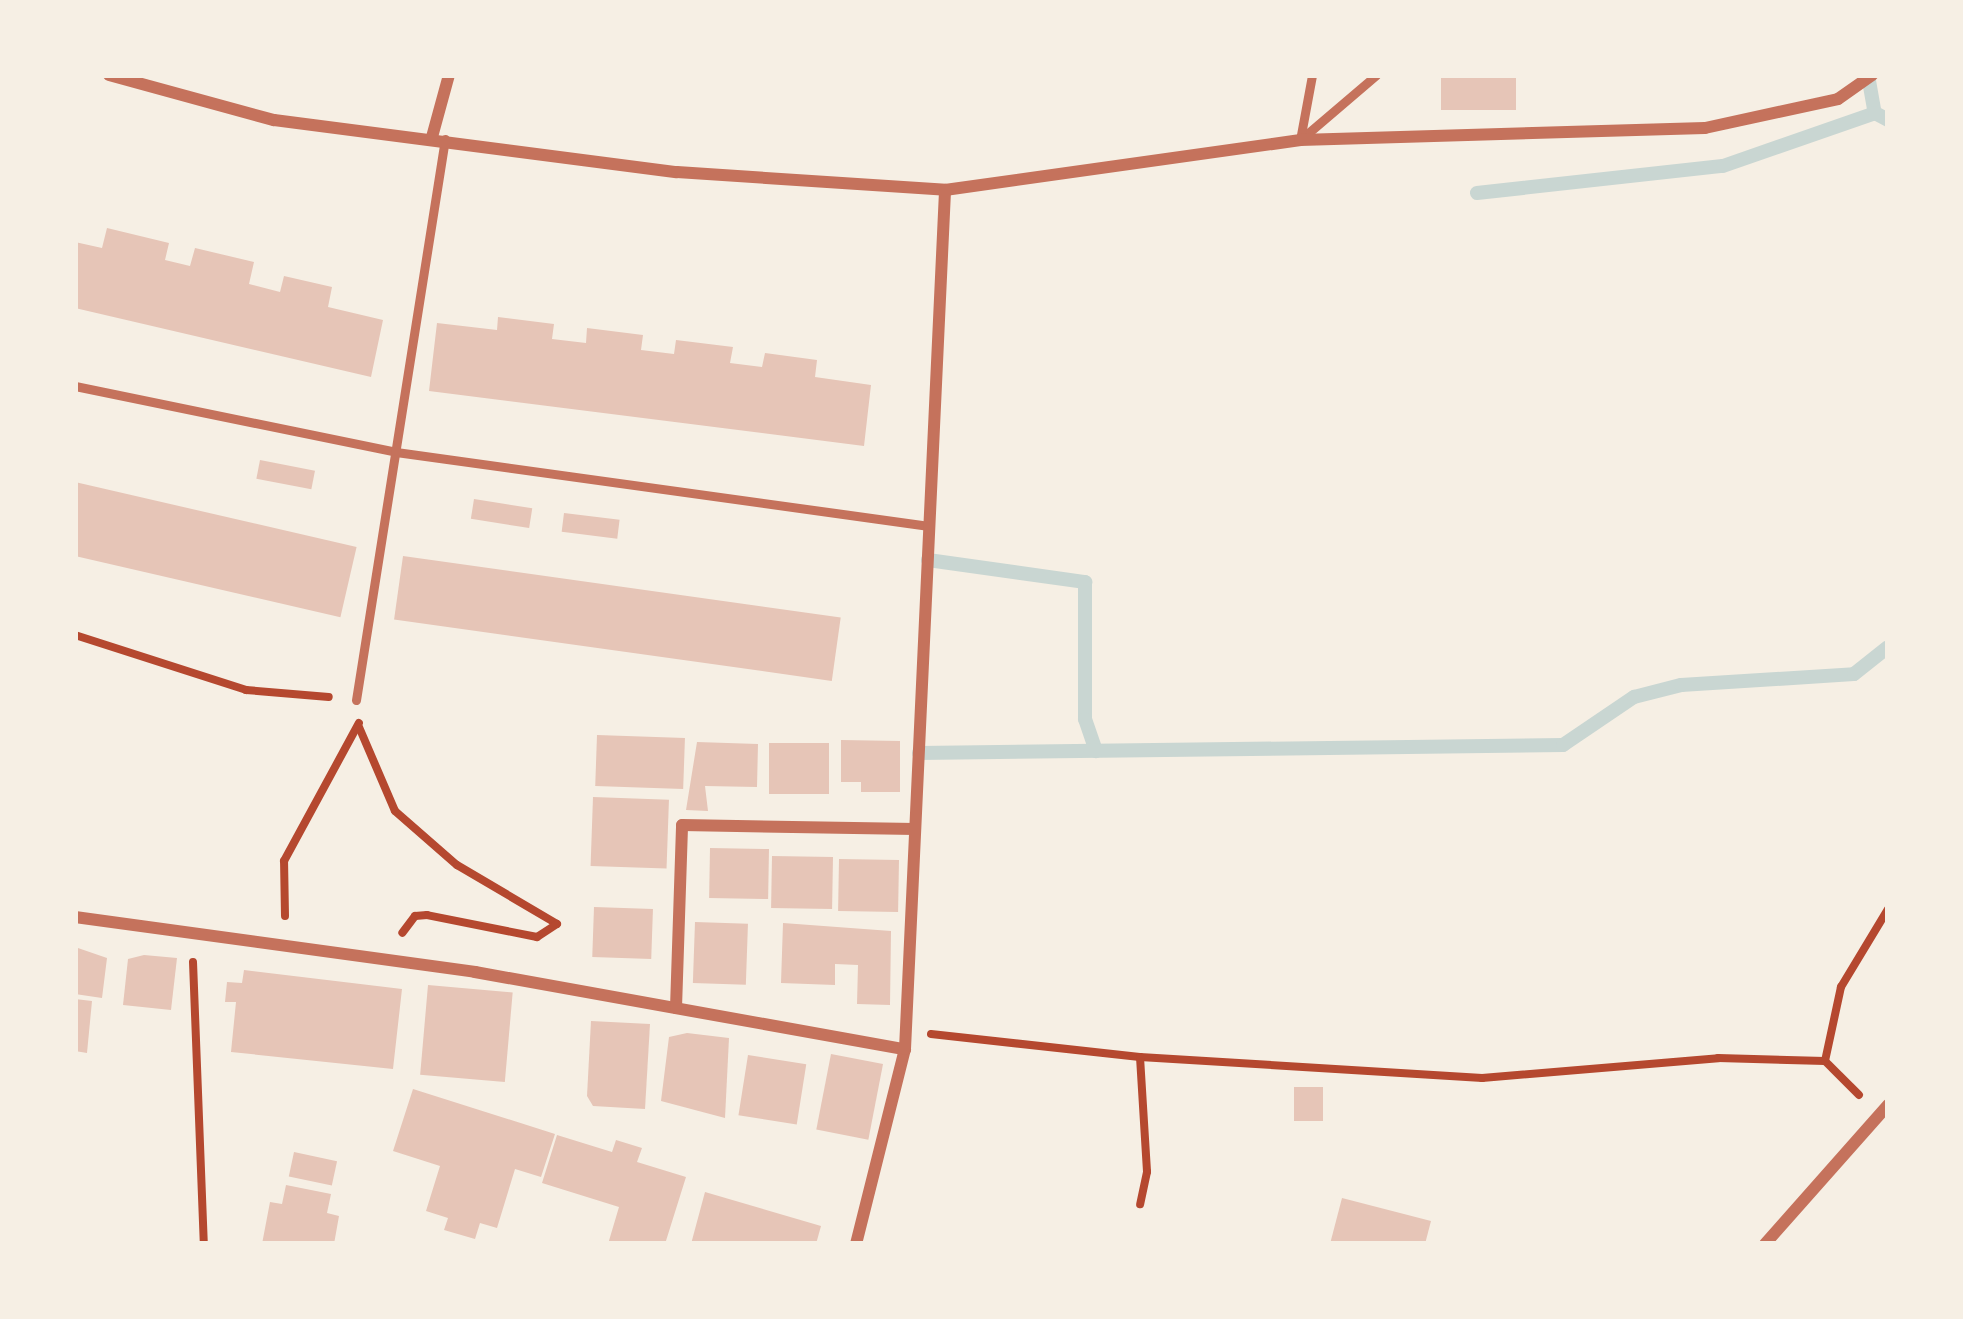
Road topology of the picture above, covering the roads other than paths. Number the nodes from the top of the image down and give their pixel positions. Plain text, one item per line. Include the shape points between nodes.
1 (109, 75) edge
2 (449, 75) edge
3 (1312, 75) edge
4 (1376, 75) edge
5 (1871, 75) edge
6 (439, 138) junction
7 (1300, 140) junction
8 (946, 190) junction
9 (75, 386) edge
10 (396, 452) junction
11 (929, 526) junction
12 (356, 700) road end
13 (915, 830) junction
14 (75, 917) edge
15 (676, 1008) junction
16 (905, 1048) junction
17 (1884, 1110) edge
18 (856, 1244) edge
19 (1765, 1244) edge

1 - 6 street via 274,121
2 - 6 street
3 - 7 lane
4 - 7 lane
5 - 7 street via 1838,99 1705,128
6 - 8 street via 677,172
6 - 10 lane
7 - 8 street
8 - 11 street
9 - 10 lane
10 - 11 lane
10 - 12 lane
11 - 13 street
13 - 15 street via 682,825
13 - 16 street
14 - 15 street
15 - 16 street
16 - 18 street
17 - 19 street

